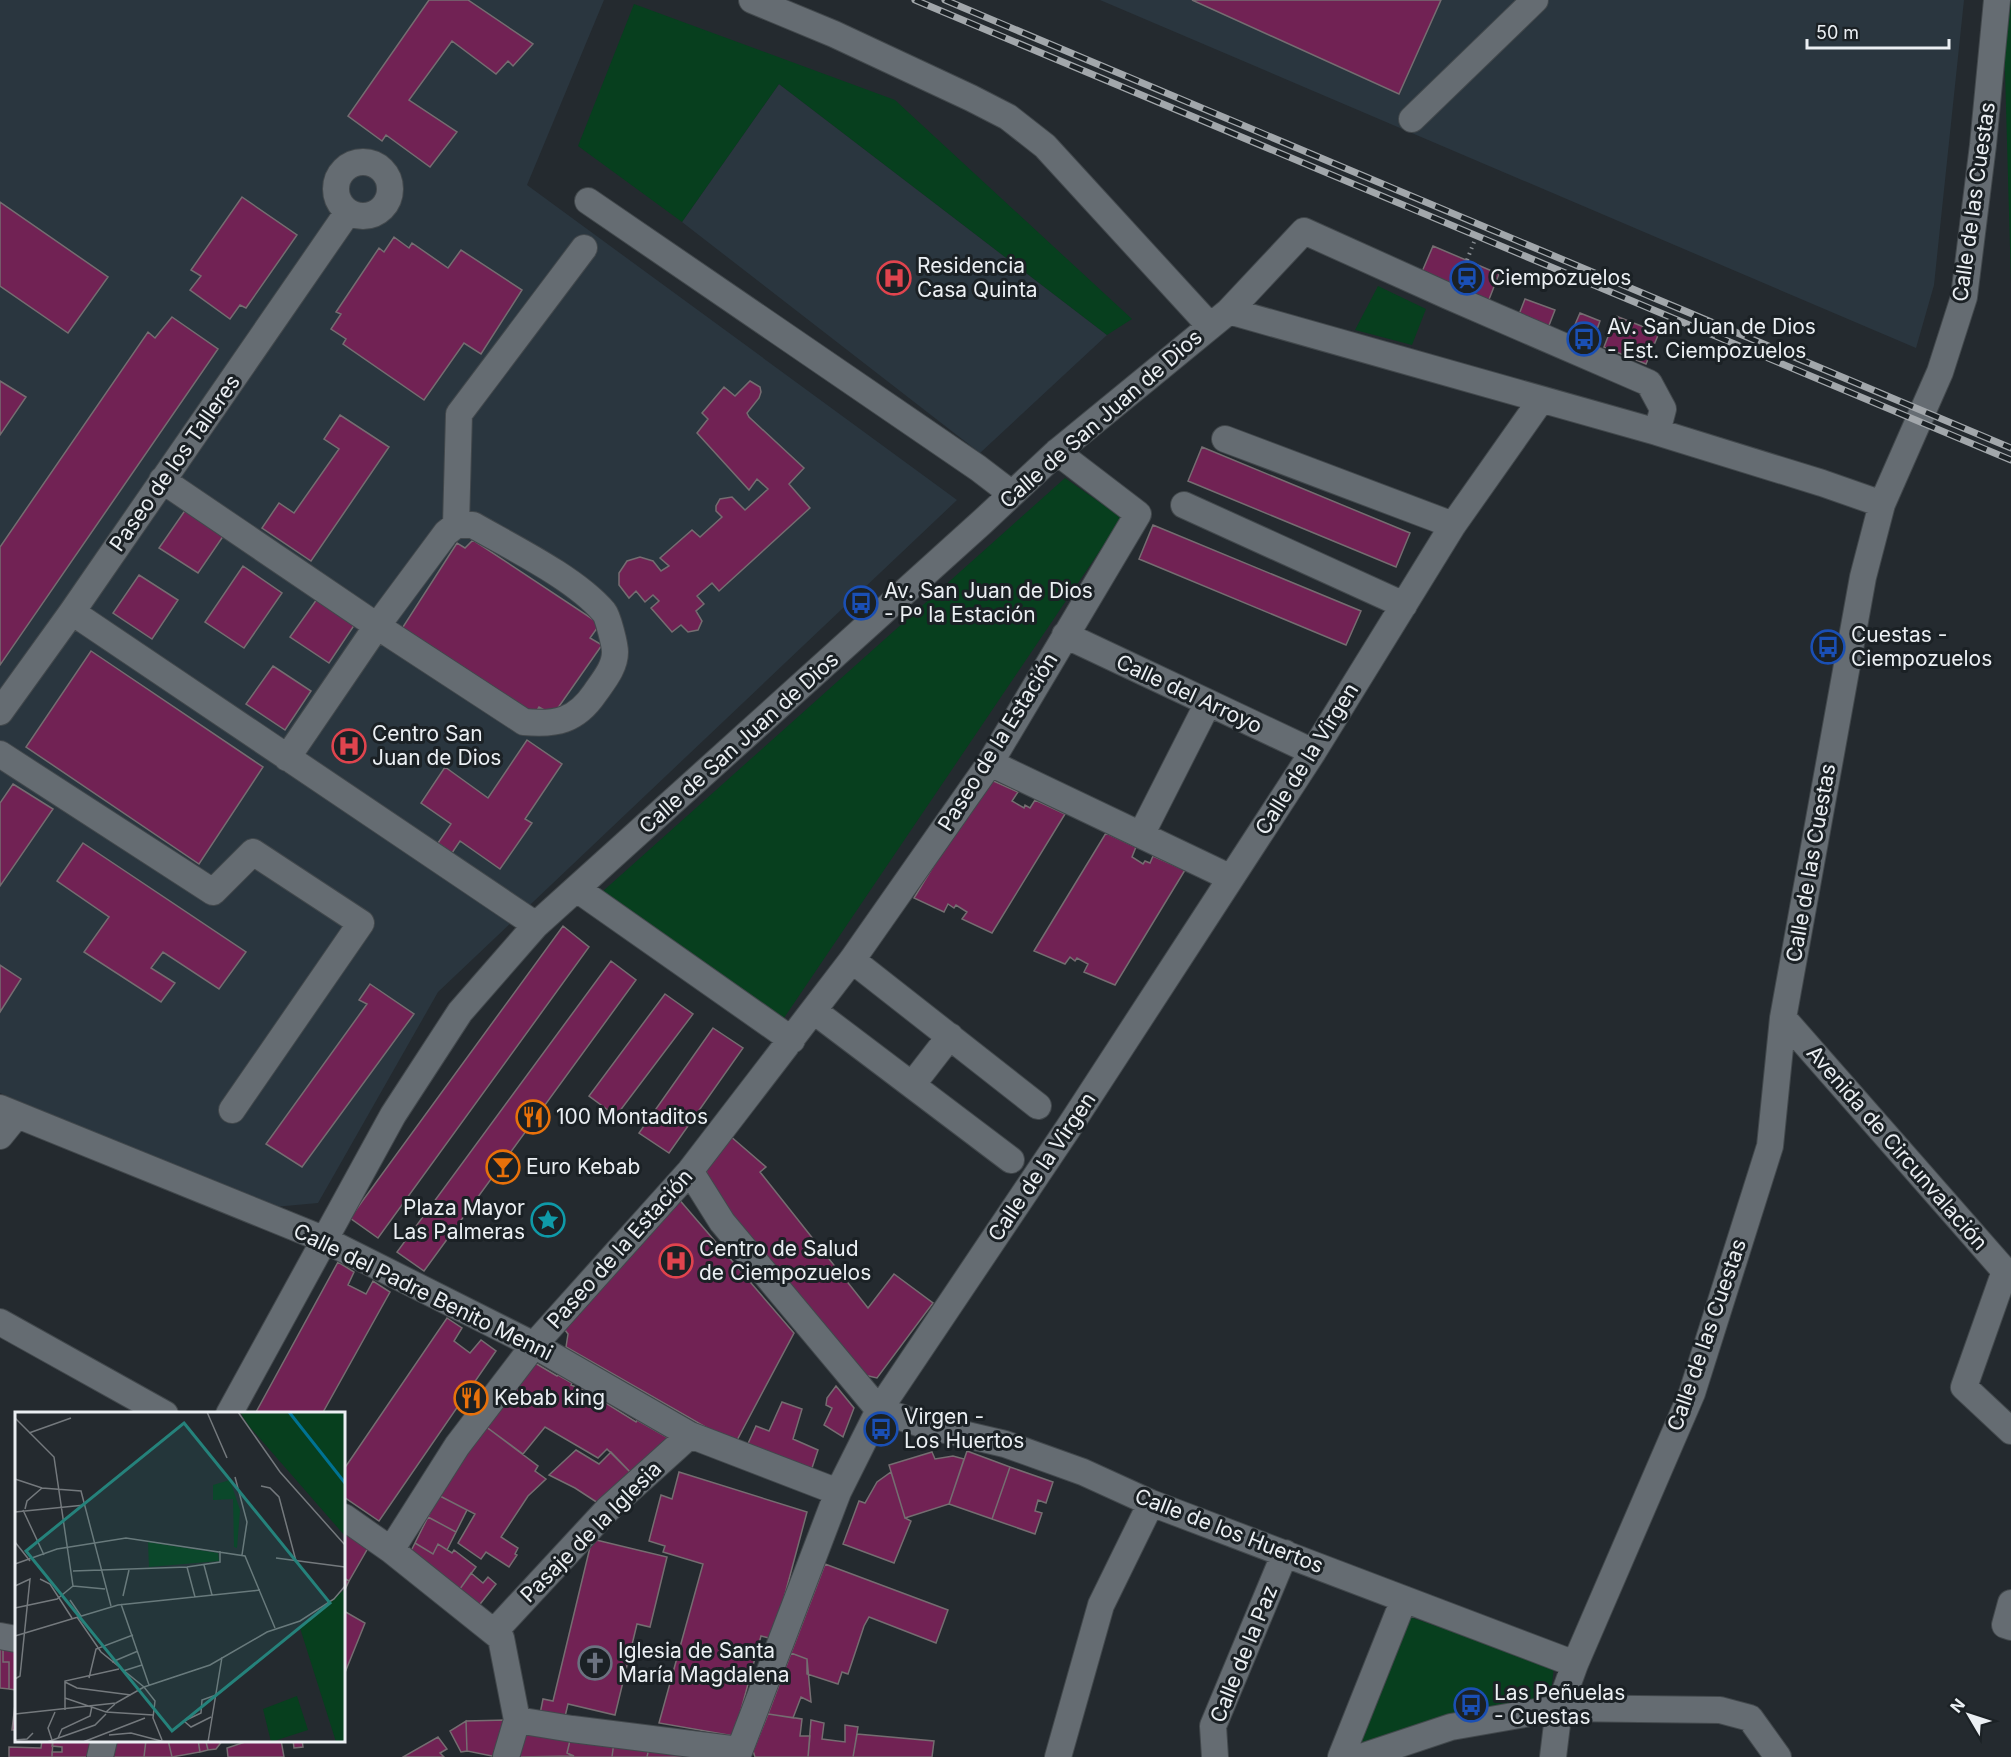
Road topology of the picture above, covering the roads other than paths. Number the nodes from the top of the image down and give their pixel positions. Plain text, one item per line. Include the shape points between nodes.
1 (752, 0) edge
2 (1535, 0) edge
3 (1997, 0) edge
4 (1412, 119) dead end
5 (588, 201) dead end
6 (348, 212) dead end
7 (584, 248) dead end
8 (1220, 319) junction
9 (1541, 400) junction
10 (1657, 432) junction
11 (1225, 439) dead end
12 (1056, 452) junction
13 (162, 480) junction
14 (1012, 494) junction
15 (1882, 504) junction
16 (1184, 506) dead end
17 (456, 525) junction
18 (1452, 525) junction
19 (1404, 605) junction
20 (72, 612) junction
21 (377, 626) junction
22 (1065, 635) junction
23 (1208, 703) junction
24 (0, 712) edge
25 (1313, 752) junction
26 (0, 754) edge
27 (287, 758) junction
28 (990, 763) junction
29 (1141, 835) junction
30 (1231, 878) junction
31 (577, 889) junction
32 (536, 925) junction
33 (852, 960) junction
34 (814, 1011) junction
35 (1783, 1018) junction
36 (950, 1036) junction
37 (792, 1040) junction
38 (912, 1085) junction
39 (1038, 1106) dead end
40 (232, 1110) dead end
41 (9, 1111) edge
42 (0, 1136) edge
43 (1011, 1160) dead end
44 (690, 1171) junction
45 (323, 1239) junction
46 (2008, 1274) edge
47 (0, 1322) edge
48 (534, 1345) junction
49 (879, 1410) junction
50 (163, 1412) edge
51 (230, 1412) edge
52 (2011, 1431) edge
53 (690, 1435) junction
54 (838, 1491) junction
55 (1151, 1503) junction
56 (345, 1518) edge
57 (391, 1550) junction
58 (1285, 1553) junction
59 (1404, 1599) junction
60 (2011, 1603) edge
61 (2011, 1627) edge
62 (498, 1635) junction
63 (0, 1636) edge
64 (15, 1639) edge
65 (1575, 1664) junction
66 (1559, 1708) junction
67 (517, 1720) junction
68 (104, 1742) edge
69 (738, 1753) edge
70 (100, 1757) edge
71 (506, 1757) edge
72 (1058, 1757) edge
73 (1215, 1757) edge
74 (1341, 1757) edge
75 (1361, 1757) edge
76 (1553, 1757) edge
77 (1778, 1757) edge

1 - 8 street via 845,39 1008,117 1045,146
2 - 4 street
3 - 15 street, Calle de las Cuestas via 1964,297 1940,372
5 - 14 street
6 - 13 street, Paseo de los Talleres
7 - 17 street via 459,414
8 - 9 street
8 - 10 street, Calle de San Juan de Dios via 1304,231 1649,383 1663,410
8 - 12 street, Calle de San Juan de Dios
9 - 10 street
9 - 18 street, Calle de la Virgen
10 - 15 street
11 - 18 street
12 - 14 street, Calle de San Juan de Dios
12 - 22 street, Paseo de la Estación via 1138,514
13 - 20 street, Paseo de los Talleres
13 - 21 street
14 - 31 street, Calle de San Juan de Dios
15 - 35 street, Calle de las Cuestas via 1852,632
16 - 19 street
17 - 21 street
17 - 21 street via 473,525 572,584 605,614 615,651 610,670 590,700 566,720 546,724 524,722
18 - 19 street, Calle de la Virgen
19 - 25 street, Calle de la Virgen
20 - 24 street, Paseo de los Talleres
20 - 27 street
21 - 27 street
22 - 23 street, Calle del Arroyo
22 - 28 street, Paseo de la Estación
23 - 25 street, Calle del Arroyo
23 - 29 street
25 - 30 street, Calle de la Virgen
26 - 40 street via 213,892 253,852 361,923
27 - 32 street
28 - 29 street
28 - 33 street, Paseo de la Estación
29 - 30 street
30 - 49 street, Calle de la Virgen
31 - 32 street, Calle de San Juan de Dios
31 - 37 street
32 - 45 street, Calle de San Juan de Dios via 460,1012 393,1115
33 - 34 street, Paseo de la Estación
33 - 36 street
34 - 37 street, Paseo de la Estación
34 - 38 street
35 - 46 street, Avenida de Circunvalación
35 - 65 street, Calle de las Cuestas via 1770,1146 1692,1393
36 - 38 street
36 - 39 street
37 - 44 street, Paseo de la Estación
38 - 43 street
41 - 42 street
41 - 45 street, Calle del Padre Benito Menni
44 - 48 street, Paseo de la Estación
44 - 49 street via 722,1222
45 - 48 street, Calle del Padre Benito Menni
45 - 51 street, Calle de San Juan de Dios
46 - 52 street via 1964,1387
47 - 50 street
48 - 53 street, Calle del Padre Benito Menni
48 - 57 street, Paseo de la Estación via 457,1446
49 - 54 street, Calle de la Virgen
49 - 55 street, Calle de los Huertos via 1005,1444 1083,1472
53 - 54 street, Calle del Padre Benito Menni
53 - 62 street, Pasaje de la Iglesia via 607,1510
54 - 69 street, Calle de la Virgen
55 - 58 street, Calle de los Huertos
55 - 72 street via 1101,1605
56 - 57 street
57 - 62 street
58 - 59 street, Calle de los Huertos
58 - 73 street, Calle de la Paz via 1213,1726
59 - 65 street, Calle de los Huertos
59 - 74 street
60 - 61 street via 2005,1625
62 - 67 street
63 - 64 street
65 - 66 street, Calle de las Cuestas
66 - 75 street via 1451,1727
66 - 76 street, Calle de las Cuestas
66 - 77 street via 1720,1710 1750,1718
67 - 69 street
67 - 71 street
68 - 70 street

